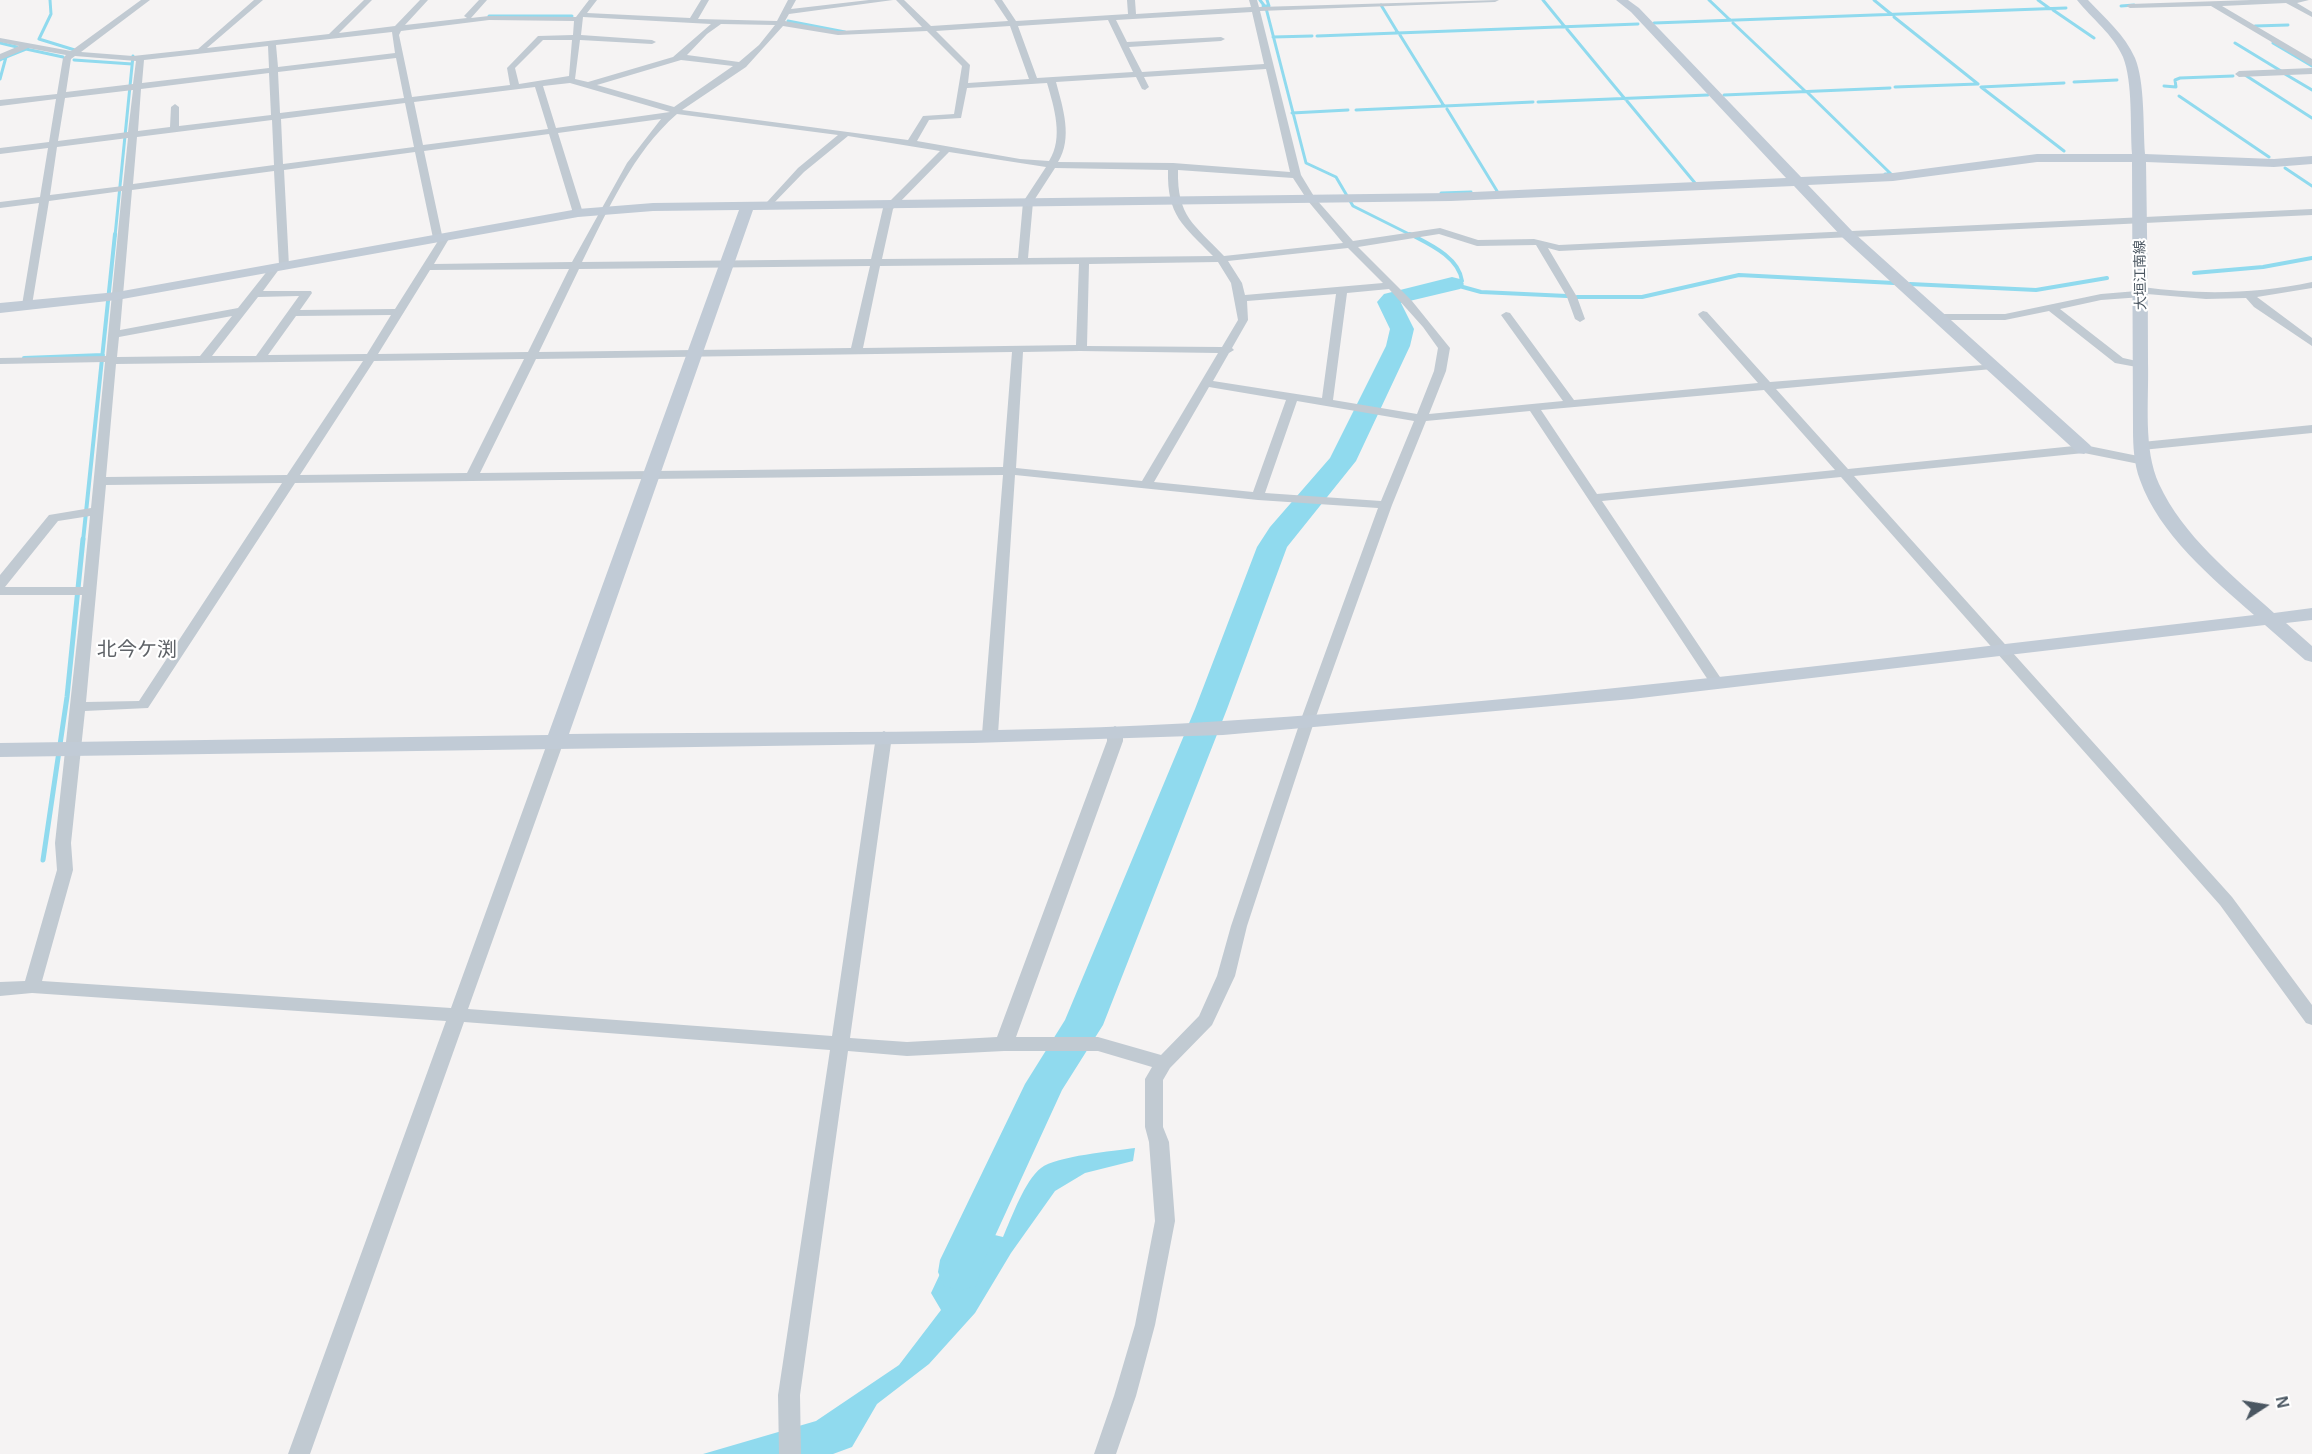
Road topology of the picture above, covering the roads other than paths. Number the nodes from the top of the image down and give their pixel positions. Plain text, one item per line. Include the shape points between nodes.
1 (146, 0) edge
2 (259, 0) edge
3 (369, 0) edge
4 (424, 0) edge
5 (483, 0) edge
6 (593, 0) edge
7 (705, 0) edge
8 (792, 0) edge
9 (889, 0) edge
10 (900, 0) edge
11 (998, 0) edge
12 (1131, 0) edge
13 (1495, 0) edge
14 (1621, 0) edge
15 (2082, 0) edge
16 (2286, 0) edge
17 (2305, 0) edge
18 (1254, 4) edge
19 (2213, 4) junction
20 (2130, 6) dead end
21 (787, 12) junction
22 (2312, 15) edge
23 (468, 16) dead end
24 (1132, 16) junction
25 (580, 17) junction
26 (1111, 18) junction
27 (693, 20) junction
28 (719, 22) junction
29 (782, 23) junction
30 (1013, 24) junction
31 (398, 28) junction
32 (927, 29) junction
33 (332, 36) junction
34 (576, 37) junction
35 (1221, 39) dead end
36 (0, 40) edge
37 (272, 42) junction
38 (652, 42) dead end
39 (30, 45) junction
40 (1124, 45) junction
41 (202, 51) junction
42 (75, 54) junction
43 (399, 55) junction
44 (0, 57) edge
45 (679, 57) junction
46 (140, 58) junction
47 (2312, 63) edge
48 (743, 65) junction
49 (1271, 66) junction
50 (274, 70) junction
51 (2312, 71) edge
52 (1139, 75) junction
53 (2240, 75) dead end
54 (570, 80) junction
55 (1051, 80) junction
56 (1034, 81) junction
57 (538, 83) junction
58 (588, 84) junction
59 (138, 86) junction
60 (515, 86) junction
61 (965, 86) junction
62 (1145, 87) dead end
63 (62, 95) junction
64 (407, 99) junction
65 (0, 103) edge
66 (175, 107) dead end
67 (672, 113) junction
68 (276, 116) junction
69 (174, 128) junction
70 (553, 130) junction
71 (128, 134) junction
72 (845, 134) junction
73 (911, 143) junction
74 (54, 144) junction
75 (419, 148) junction
76 (946, 150) junction
77 (0, 151) edge
78 (2139, 158) junction
79 (2312, 160) edge
80 (1052, 165) junction
81 (1173, 166) junction
82 (279, 167) junction
83 (1296, 175) junction
84 (1796, 181) junction
85 (124, 188) junction
86 (44, 199) junction
87 (1309, 199) junction
88 (1174, 200) junction
89 (1028, 202) junction
90 (893, 203) junction
91 (770, 204) junction
92 (0, 205) edge
93 (748, 205) junction
94 (605, 210) junction
95 (2312, 212) edge
96 (579, 213) junction
97 (2140, 221) junction
98 (1848, 235) junction
99 (441, 237) junction
100 (1540, 244) junction
101 (1351, 245) junction
102 (1222, 259) junction
103 (1023, 261) junction
104 (1084, 261) junction
105 (876, 263) junction
106 (727, 265) junction
107 (575, 266) junction
108 (280, 267) junction
109 (426, 267) junction
110 (2312, 285) edge
111 (1390, 286) junction
112 (1342, 290) junction
113 (2142, 292) junction
114 (255, 294) junction
115 (2249, 295) junction
116 (117, 296) junction
117 (1243, 298) junction
118 (27, 305) junction
119 (2051, 307) junction
120 (0, 308) edge
121 (242, 311) junction
122 (399, 312) junction
123 (293, 314) junction
124 (1703, 314) dead end
125 (1506, 315) dead end
126 (1938, 317) junction
127 (1580, 319) dead end
128 (113, 335) junction
129 (2312, 343) edge
130 (1080, 348) junction
131 (1018, 350) junction
132 (1228, 350) junction
133 (856, 352) junction
134 (696, 353) junction
135 (532, 356) junction
136 (261, 357) junction
137 (371, 357) junction
138 (205, 358) junction
139 (110, 360) junction
140 (0, 361) edge
141 (2142, 364) junction
142 (1992, 366) junction
143 (1206, 383) junction
144 (1768, 387) junction
145 (1293, 397) junction
146 (1327, 403) junction
147 (1571, 404) junction
148 (1533, 408) junction
149 (1420, 417) junction
150 (2312, 429) edge
151 (2084, 449) junction
152 (2143, 454) junction
153 (1010, 471) junction
154 (1845, 474) junction
155 (652, 475) junction
156 (472, 476) junction
157 (291, 478) junction
158 (100, 482) junction
159 (1146, 485) junction
160 (1258, 496) junction
161 (1593, 498) junction
162 (1386, 505) junction
163 (97, 511) junction
164 (0, 584) edge
165 (0, 591) edge
166 (89, 591) junction
167 (2312, 614) edge
168 (2270, 619) junction
169 (2002, 652) junction
170 (2312, 656) edge
171 (1717, 682) junction
172 (77, 707) junction
173 (1307, 722) junction
174 (1115, 731) junction
175 (990, 734) junction
176 (884, 736) junction
177 (556, 741) junction
178 (74, 748) junction
179 (0, 750) edge
180 (32, 987) junction
181 (0, 989) edge
182 (458, 1015) junction
183 (2312, 1018) edge
184 (840, 1044) junction
185 (1004, 1044) junction
186 (1164, 1063) junction
187 (299, 1454) edge
188 (790, 1454) edge
189 (1105, 1454) edge

1 - 42 street
2 - 41 street
3 - 33 street
4 - 31 street
5 - 23 street
6 - 25 street
7 - 27 street
8 - 21 street
9 - 21 street
10 - 32 street
11 - 30 street
12 - 24 street
13 - 18 street
14 - 84 street via 1635,10
15 - 78 street, 大垣江南線 via 2110,28 2129,58 2137,105
16 - 17 street
16 - 19 street
16 - 22 street
18 - 24 street
18 - 49 street
19 - 20 street
19 - 47 street
21 - 29 street
24 - 26 street
25 - 27 street
25 - 31 street via 497,18
25 - 34 street
26 - 30 street
26 - 40 street
27 - 28 street
28 - 29 street
28 - 45 street
29 - 32 street via 838,33
29 - 48 street
30 - 32 street
30 - 56 street
31 - 33 street
31 - 43 street via 395,35
32 - 61 street via 966,65
33 - 37 street
34 - 38 street
34 - 54 street
34 - 60 street via 537,40 511,68
35 - 40 street
36 - 39 street
37 - 41 street
37 - 50 street
39 - 42 street
39 - 44 street
40 - 52 street
41 - 46 street
42 - 46 street
42 - 63 street via 67,58
43 - 50 street
43 - 64 street
45 - 48 street
45 - 58 street
46 - 59 street
48 - 67 street
49 - 52 street
49 - 83 street
50 - 59 street
50 - 68 street
51 - 53 street
52 - 55 street
52 - 62 street
54 - 57 street
54 - 58 street
55 - 56 street
55 - 80 street via 1061,118 1060,152
56 - 61 street
57 - 60 street
57 - 70 street
58 - 67 street
59 - 63 street
59 - 71 street
60 - 64 street
61 - 73 street via 958,116 926,118
63 - 65 street
63 - 74 street
64 - 68 street
64 - 75 street
66 - 69 street
67 - 70 street
67 - 72 street
67 - 94 street via 644,145
68 - 69 street
68 - 82 street
69 - 71 street
70 - 75 street
70 - 96 street
71 - 74 street
71 - 85 street
72 - 73 street
72 - 91 street via 801,170
73 - 76 street
74 - 77 street
74 - 86 street
75 - 82 street
75 - 99 street
76 - 80 street
76 - 90 street
78 - 79 street via 2274,163
78 - 84 street via 2008,160 1924,174
78 - 97 street, 大垣江南線
80 - 81 street
80 - 89 street
81 - 83 street
81 - 88 street
82 - 85 street
82 - 108 street
83 - 87 street
84 - 87 street via 1451,197
84 - 98 street
85 - 86 street
85 - 116 street
86 - 92 street
86 - 118 street
87 - 88 street
87 - 101 street
88 - 89 street
88 - 102 street
89 - 90 street
89 - 103 street
90 - 91 street
90 - 105 street via 888,208
91 - 93 street
93 - 94 street
93 - 106 street
94 - 96 street
94 - 107 street
95 - 97 street
96 - 99 street
97 - 98 street
97 - 113 street, 大垣江南線
98 - 100 street via 1571,248
98 - 126 street
99 - 108 street
99 - 109 street
100 - 101 street via 1477,243 1440,231
100 - 127 street via 1572,297
101 - 102 street
101 - 111 street
102 - 104 street
102 - 117 street via 1234,274
103 - 104 street
103 - 105 street
104 - 130 street
105 - 106 street
105 - 133 street
106 - 107 street
106 - 134 street
107 - 109 street
107 - 135 street
108 - 114 street
108 - 116 street
109 - 122 street
110 - 115 street
111 - 112 street
111 - 149 street via 1444,348 1440,371
112 - 117 street
112 - 146 street
113 - 115 street
113 - 119 street
113 - 141 street, 大垣江南線
114 - 121 street
114 - 123 street via 307,293
115 - 129 street
116 - 118 street
116 - 128 street
117 - 132 street via 1244,320
118 - 120 street
119 - 126 street via 2005,317
119 - 141 street via 2119,361
121 - 128 street
121 - 138 street
122 - 123 street
122 - 137 street
123 - 136 street
124 - 144 street
125 - 147 street
126 - 142 street
128 - 139 street
130 - 131 street
130 - 132 street
131 - 133 street
131 - 153 street
132 - 143 street
133 - 134 street
134 - 135 street
134 - 155 street
135 - 137 street
135 - 156 street
136 - 137 street
136 - 138 street
137 - 157 street
138 - 139 street
139 - 140 street
139 - 158 street
141 - 152 street, 大垣江南線
142 - 144 street
142 - 151 street
143 - 145 street
143 - 159 street
144 - 147 street
144 - 154 street
145 - 146 street
145 - 160 street
146 - 149 street
147 - 148 street
148 - 149 street
148 - 161 street
149 - 162 street
150 - 152 street
151 - 152 street
151 - 154 street
152 - 168 street, 大垣江南線 via 2161,504 2173,523
153 - 155 street
153 - 159 street
153 - 175 street
154 - 161 street
154 - 169 street
155 - 156 street
155 - 177 street
156 - 157 street
157 - 158 street
157 - 172 street via 143,705
158 - 163 street
159 - 160 street
160 - 162 street
161 - 171 street
162 - 173 street
163 - 164 street via 54,518
163 - 166 street
165 - 166 street
166 - 172 street
167 - 168 street
168 - 169 street
168 - 170 street, 大垣江南線
169 - 171 street
169 - 183 street via 2226,901
171 - 173 street
172 - 178 street
173 - 174 street
173 - 186 street via 1226,976 1206,1020
174 - 175 street
174 - 185 street via 1115,741
175 - 176 street
176 - 177 street
176 - 184 street
177 - 178 street
177 - 182 street
178 - 179 street
178 - 180 street via 63,843 64,870
180 - 181 street
180 - 182 street
182 - 184 street
182 - 187 street
184 - 185 street via 950,1049
184 - 188 street via 789,1406
185 - 186 street via 1098,1044
186 - 189 street via 1154,1079 1154,1127 1161,1159 1165,1221 1145,1325

